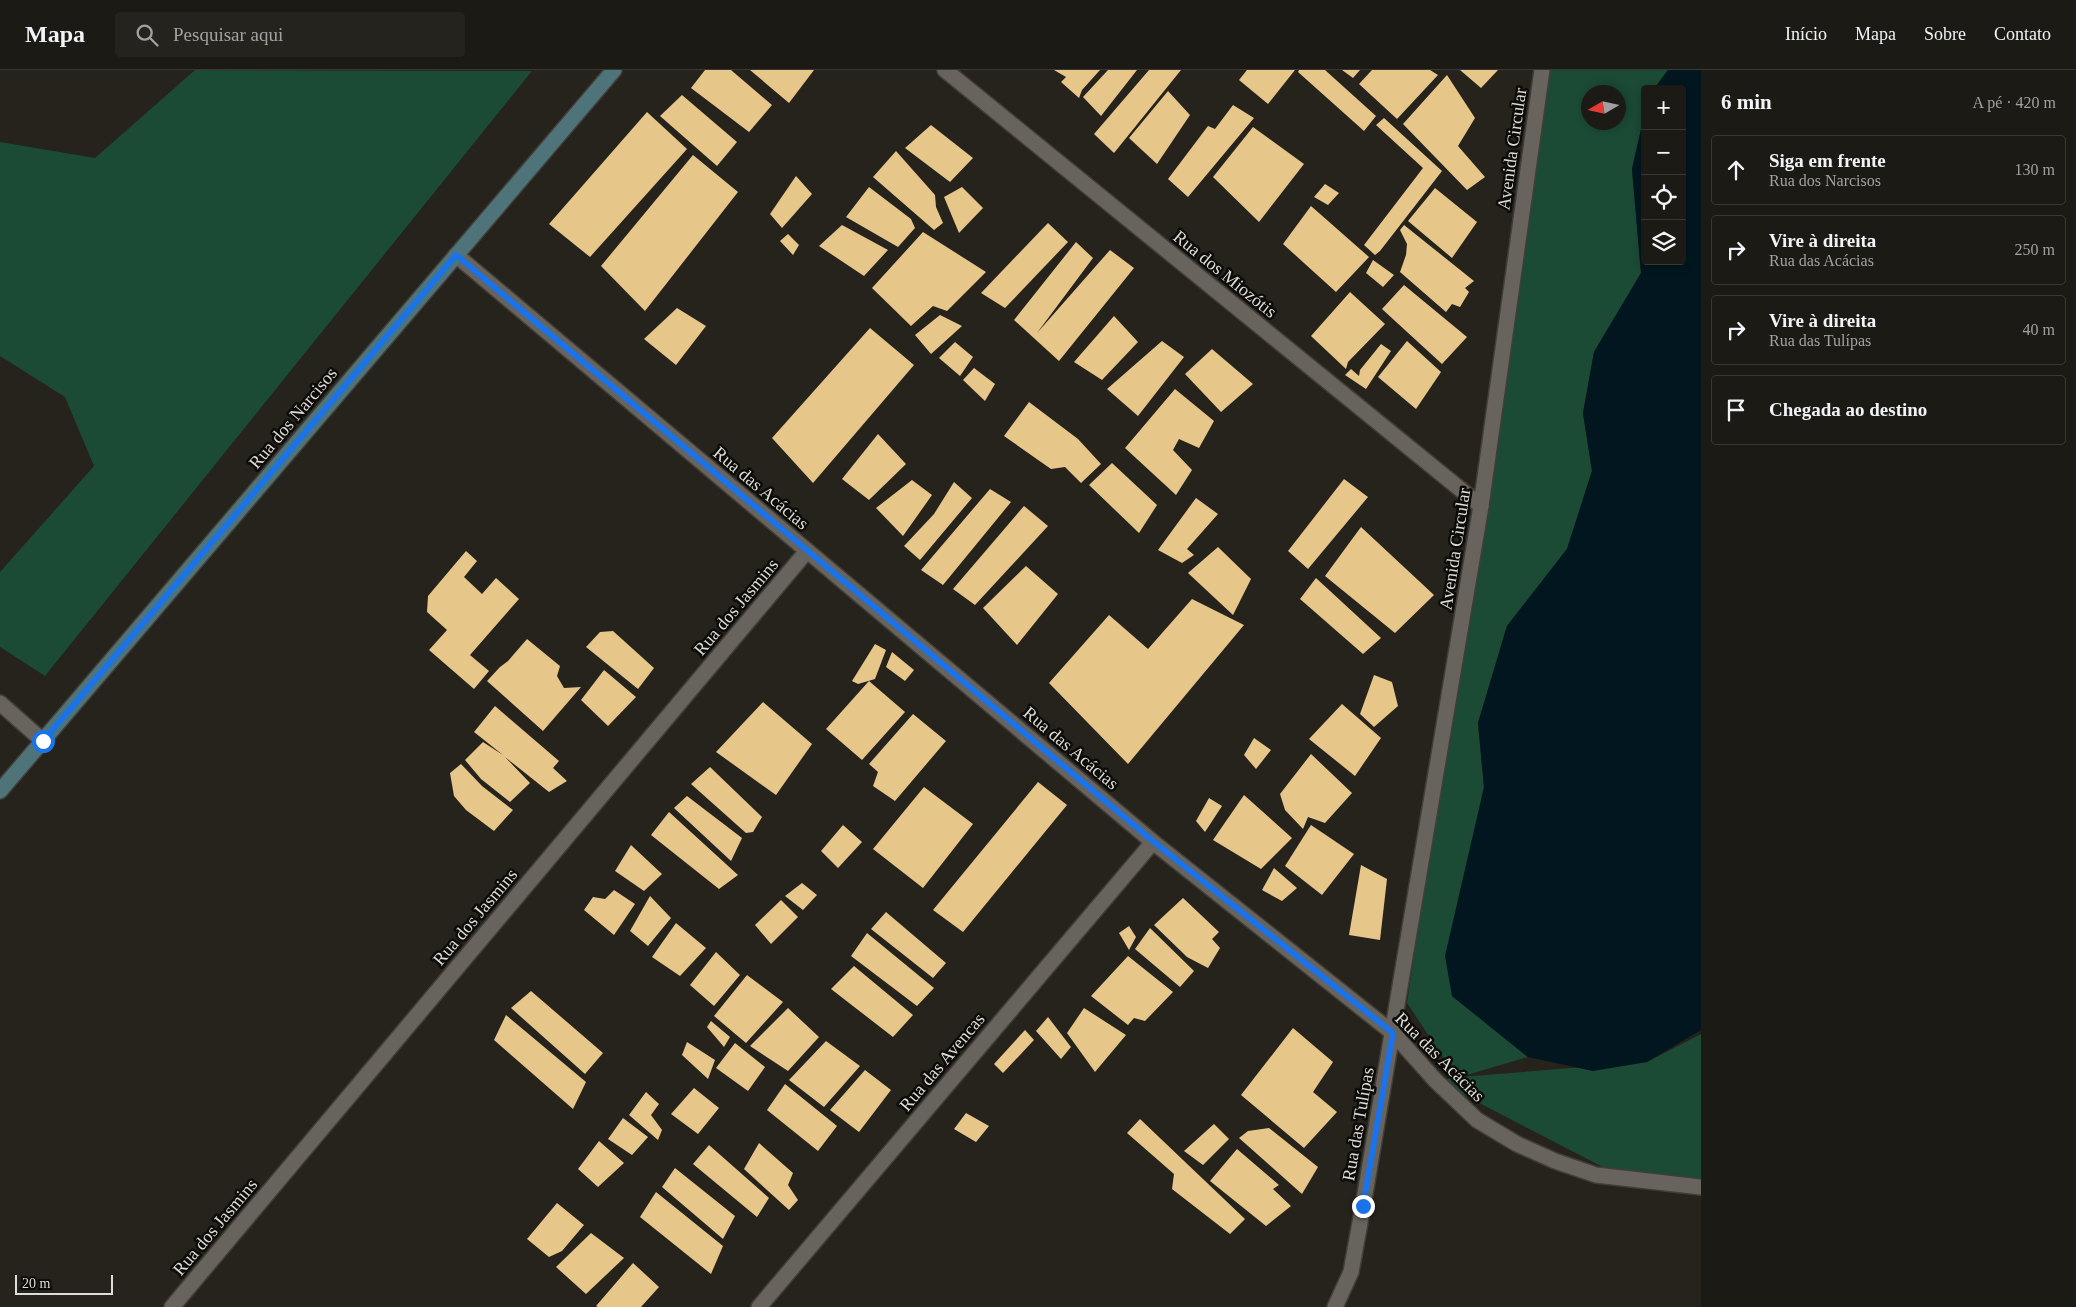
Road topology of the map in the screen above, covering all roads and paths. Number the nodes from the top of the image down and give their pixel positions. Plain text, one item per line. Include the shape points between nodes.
1 (614, 70) edge
2 (945, 70) edge
3 (1542, 70) edge
4 (456, 255) junction
5 (1481, 506) junction
6 (807, 551) junction
7 (0, 703) edge
8 (43, 741) junction
9 (0, 791) edge
10 (1154, 842) junction
11 (1393, 1033) junction
12 (1701, 1187) edge
13 (172, 1307) edge
14 (760, 1307) edge
15 (1335, 1307) edge

1 - 4 street, Rua dos Narcisos
2 - 5 street, Rua dos Miozótis
3 - 5 street, Avenida Circular
4 - 6 street, Rua das Acácias
4 - 8 street, Rua dos Narcisos
5 - 11 street, Avenida Circular
6 - 10 street, Rua das Acácias
6 - 13 street, Rua dos Jasmins
7 - 8 street
8 - 9 street, Rua dos Narcisos
10 - 11 street, Rua das Acácias
10 - 14 street, Rua das Avencas
11 - 12 street, Rua das Acácias via 1477,1120 1518,1144 1555,1161 1596,1174
11 - 15 street, Rua das Tulípas via 1351,1272

